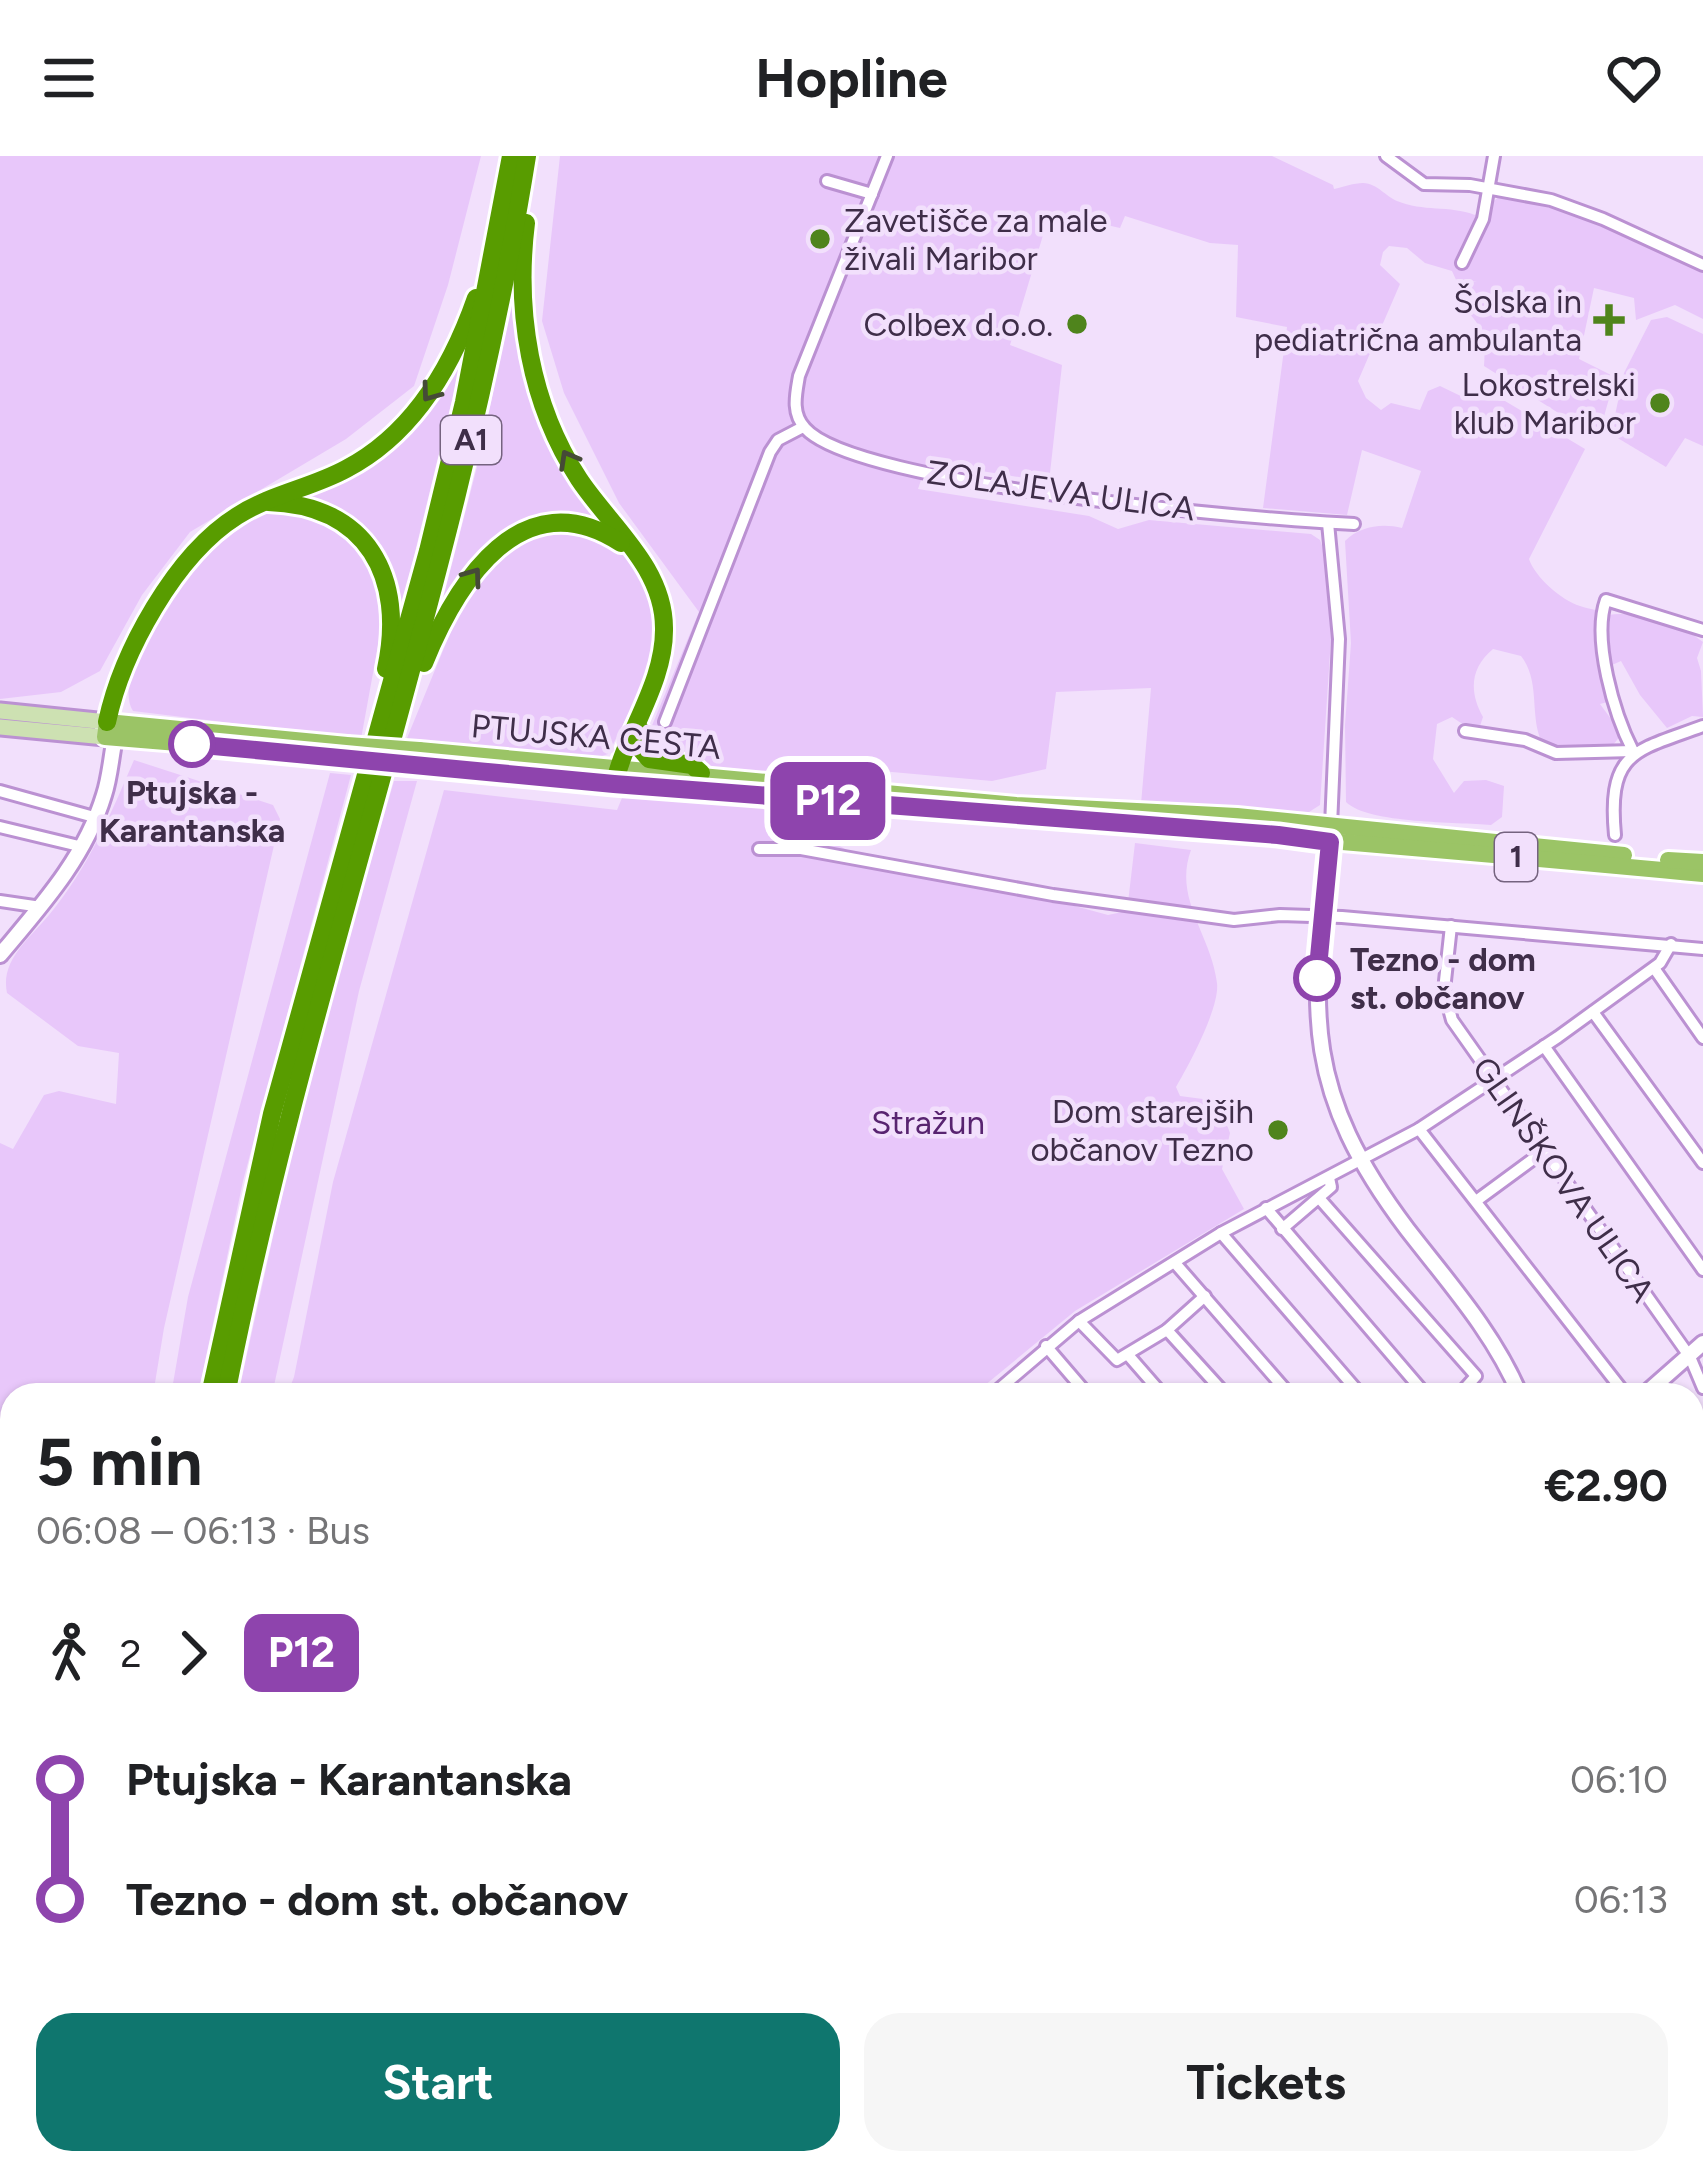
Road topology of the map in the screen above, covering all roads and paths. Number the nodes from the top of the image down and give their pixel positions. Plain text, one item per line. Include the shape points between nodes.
1 (887, 156) edge
2 (1386, 156) edge
3 (1494, 156) edge
4 (521, 157) edge
5 (827, 181) dead end
6 (1486, 188) junction
7 (872, 194) junction
8 (496, 249) junction
9 (1462, 263) dead end
10 (1703, 265) edge
11 (803, 427) junction
12 (263, 502) junction
13 (1328, 523) junction
14 (1354, 524) dead end
15 (636, 554) junction
16 (1703, 630) edge
17 (643, 708) junction
18 (0, 711) edge
19 (393, 715) junction
20 (665, 722) dead end
21 (1703, 726) edge
22 (0, 727) edge
23 (111, 730) junction
24 (1465, 731) dead end
25 (1634, 751) junction
26 (701, 773) junction
27 (616, 776) junction
28 (0, 790) edge
29 (94, 817) junction
30 (0, 826) edge
31 (1330, 834) junction
32 (1616, 835) dead end
33 (83, 847) junction
34 (760, 849) dead end
35 (1703, 862) edge
36 (1703, 874) edge
37 (0, 902) edge
38 (41, 907) junction
39 (1323, 917) junction
40 (1450, 926) junction
41 (1671, 944) junction
42 (1697, 947) edge
43 (0, 956) edge
44 (1703, 963) edge
45 (1654, 968) junction
46 (1593, 1012) junction
47 (1703, 1038) edge
48 (1544, 1046) junction
49 (1494, 1080) junction
50 (1419, 1129) junction
51 (1544, 1151) junction
52 (1361, 1162) junction
53 (1703, 1162) edge
54 (1329, 1178) junction
55 (1319, 1198) junction
56 (1475, 1202) junction
57 (1266, 1208) junction
58 (1282, 1229) junction
59 (1221, 1233) junction
60 (1175, 1263) junction
61 (1703, 1270) edge
62 (1205, 1297) junction
63 (1079, 1321) junction
64 (1167, 1330) junction
65 (1703, 1343) edge
66 (1046, 1346) junction
67 (1129, 1355) junction
68 (1690, 1357) junction
69 (213, 1383) edge
70 (229, 1383) edge
71 (1005, 1383) edge
72 (1078, 1383) edge
73 (1153, 1383) edge
74 (1215, 1383) edge
75 (1280, 1383) edge
76 (1351, 1383) edge
77 (1416, 1383) edge
78 (1470, 1383) edge
79 (1514, 1383) edge
80 (1617, 1383) edge
81 (1659, 1383) edge
82 (1701, 1383) edge

1 - 7 street
2 - 6 street via 1424,184
3 - 6 street
4 - 8 highway, A1
15 -> 4 highway via 578,478 540,399 521,306 531,176
4 - 19 highway, A1 via 479,409
5 - 7 street
6 - 9 street via 1483,219
6 - 10 street via 1576,209
7 - 11 street via 799,376 795,402
8 -> 12 highway via 440,379 411,418 348,469
8 - 19 highway, A1
11 - 13 street, ZOLAJEVA ULICA via 854,453 984,484
11 - 20 street via 770,452
12 - 19 highway via 329,514 377,558 390,602 380,700
12 - 23 highway via 218,529 157,608 122,669
13 - 14 street, ZOLAJEVA ULICA
13 - 31 street via 1339,640
15 - 17 highway via 660,596 664,629
19 -> 15 highway via 412,702 429,651 469,579 519,531 586,526
16 - 25 street via 1606,600 1599,632
17 - 26 highway via 642,753
17 - 27 highway
18 - 23 main road, PTUJSKA CESTA
19 - 69 highway, A1 via 272,1114
19 - 70 highway, A1 via 292,1100
21 - 25 street
22 - 23 main road, PTUJSKA CESTA
23 - 27 main road, PTUJSKA CESTA / 1, bridge
23 - 29 street
24 - 25 street via 1556,753
25 - 32 street via 1614,799
26 - 27 main road, PTUJSKA CESTA / 1
26 - 31 main road, PTUJSKA CESTA / 1 via 975,802 1237,816
27 - 31 main road, PTUJSKA CESTA / 1
28 - 29 street
29 - 33 street
30 - 33 street
31 - 35 main road, PTUJSKA CESTA / 1
31 - 36 main road, PTUJSKA CESTA / 1
31 - 39 street
33 - 38 street
34 - 39 street via 801,849 1234,920
37 - 38 street
38 - 43 street
39 - 40 street
39 - 52 street via 1319,1038 1334,1102
40 - 41 street
40 - 49 street, GLINŠKOVA ULICA via 1447,1007
41 - 42 street
41 - 45 street
42 - 44 street
45 - 46 street
45 - 47 street
46 - 48 street
46 - 53 street
48 - 49 street
48 - 61 street
49 - 50 street
49 - 51 street, GLINŠKOVA ULICA
50 - 52 street
50 - 56 street
51 - 56 street
51 - 68 street, GLINŠKOVA ULICA
52 - 54 street
52 - 79 street
54 - 55 street
54 - 57 street
55 - 58 street
55 - 78 street via 1476,1376
56 - 80 street
57 - 58 street
57 - 59 street
58 - 77 street
59 - 60 street
59 - 76 street
60 - 62 street
60 - 63 street
62 - 64 street
62 - 75 street
63 - 66 street
63 - 67 street via 1112,1358
64 - 67 street
64 - 74 street
65 - 68 street
66 - 71 street
66 - 72 street
67 - 73 street
68 - 81 street
68 - 82 street, GLINŠKOVA ULICA

